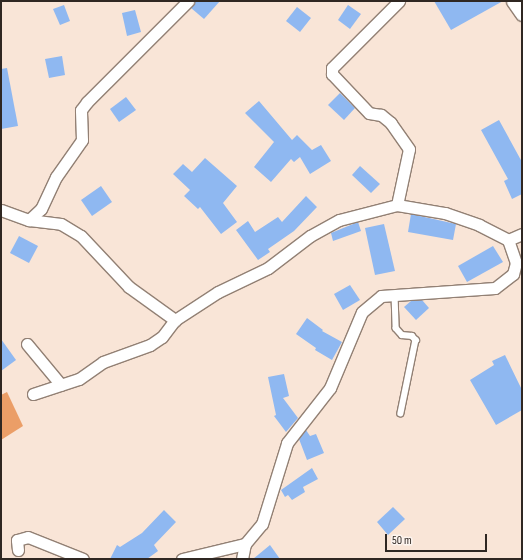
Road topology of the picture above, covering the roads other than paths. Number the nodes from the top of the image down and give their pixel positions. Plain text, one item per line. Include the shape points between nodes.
1 (188, 1) edge
2 (399, 1) edge
3 (513, 1) edge
4 (522, 14) edge
5 (397, 205) junction
6 (1, 210) edge
7 (29, 220) junction
8 (522, 234) edge
9 (508, 240) junction
10 (395, 295) junction
11 (175, 320) junction
12 (27, 344) dead end
13 (61, 385) junction
14 (33, 394) dead end
15 (400, 413) dead end
16 (245, 544) junction
17 (18, 550) dead end
18 (188, 558) edge
19 (83, 559) edge
20 (242, 559) edge

1 - 7 street via 81,110 82,140 56,177 41,209
2 - 5 street via 332,68 332,74 369,112 382,115 391,123 409,149
3 - 4 street
5 - 9 street via 445,213 479,225
5 - 11 street via 339,220 310,236 268,268 218,292
6 - 7 street
7 - 11 street via 61,224 81,236 129,287
8 - 9 street
9 - 10 street via 516,263 513,274 495,288
10 - 15 lane via 395,322 398,332 412,336 416,340
10 - 16 street via 381,296 362,312 330,388 287,443 262,524
11 - 13 street via 162,337 150,345 103,362 79,380
12 - 13 street
13 - 14 street
16 - 18 street
16 - 20 street
17 - 19 street via 16,540 28,537

